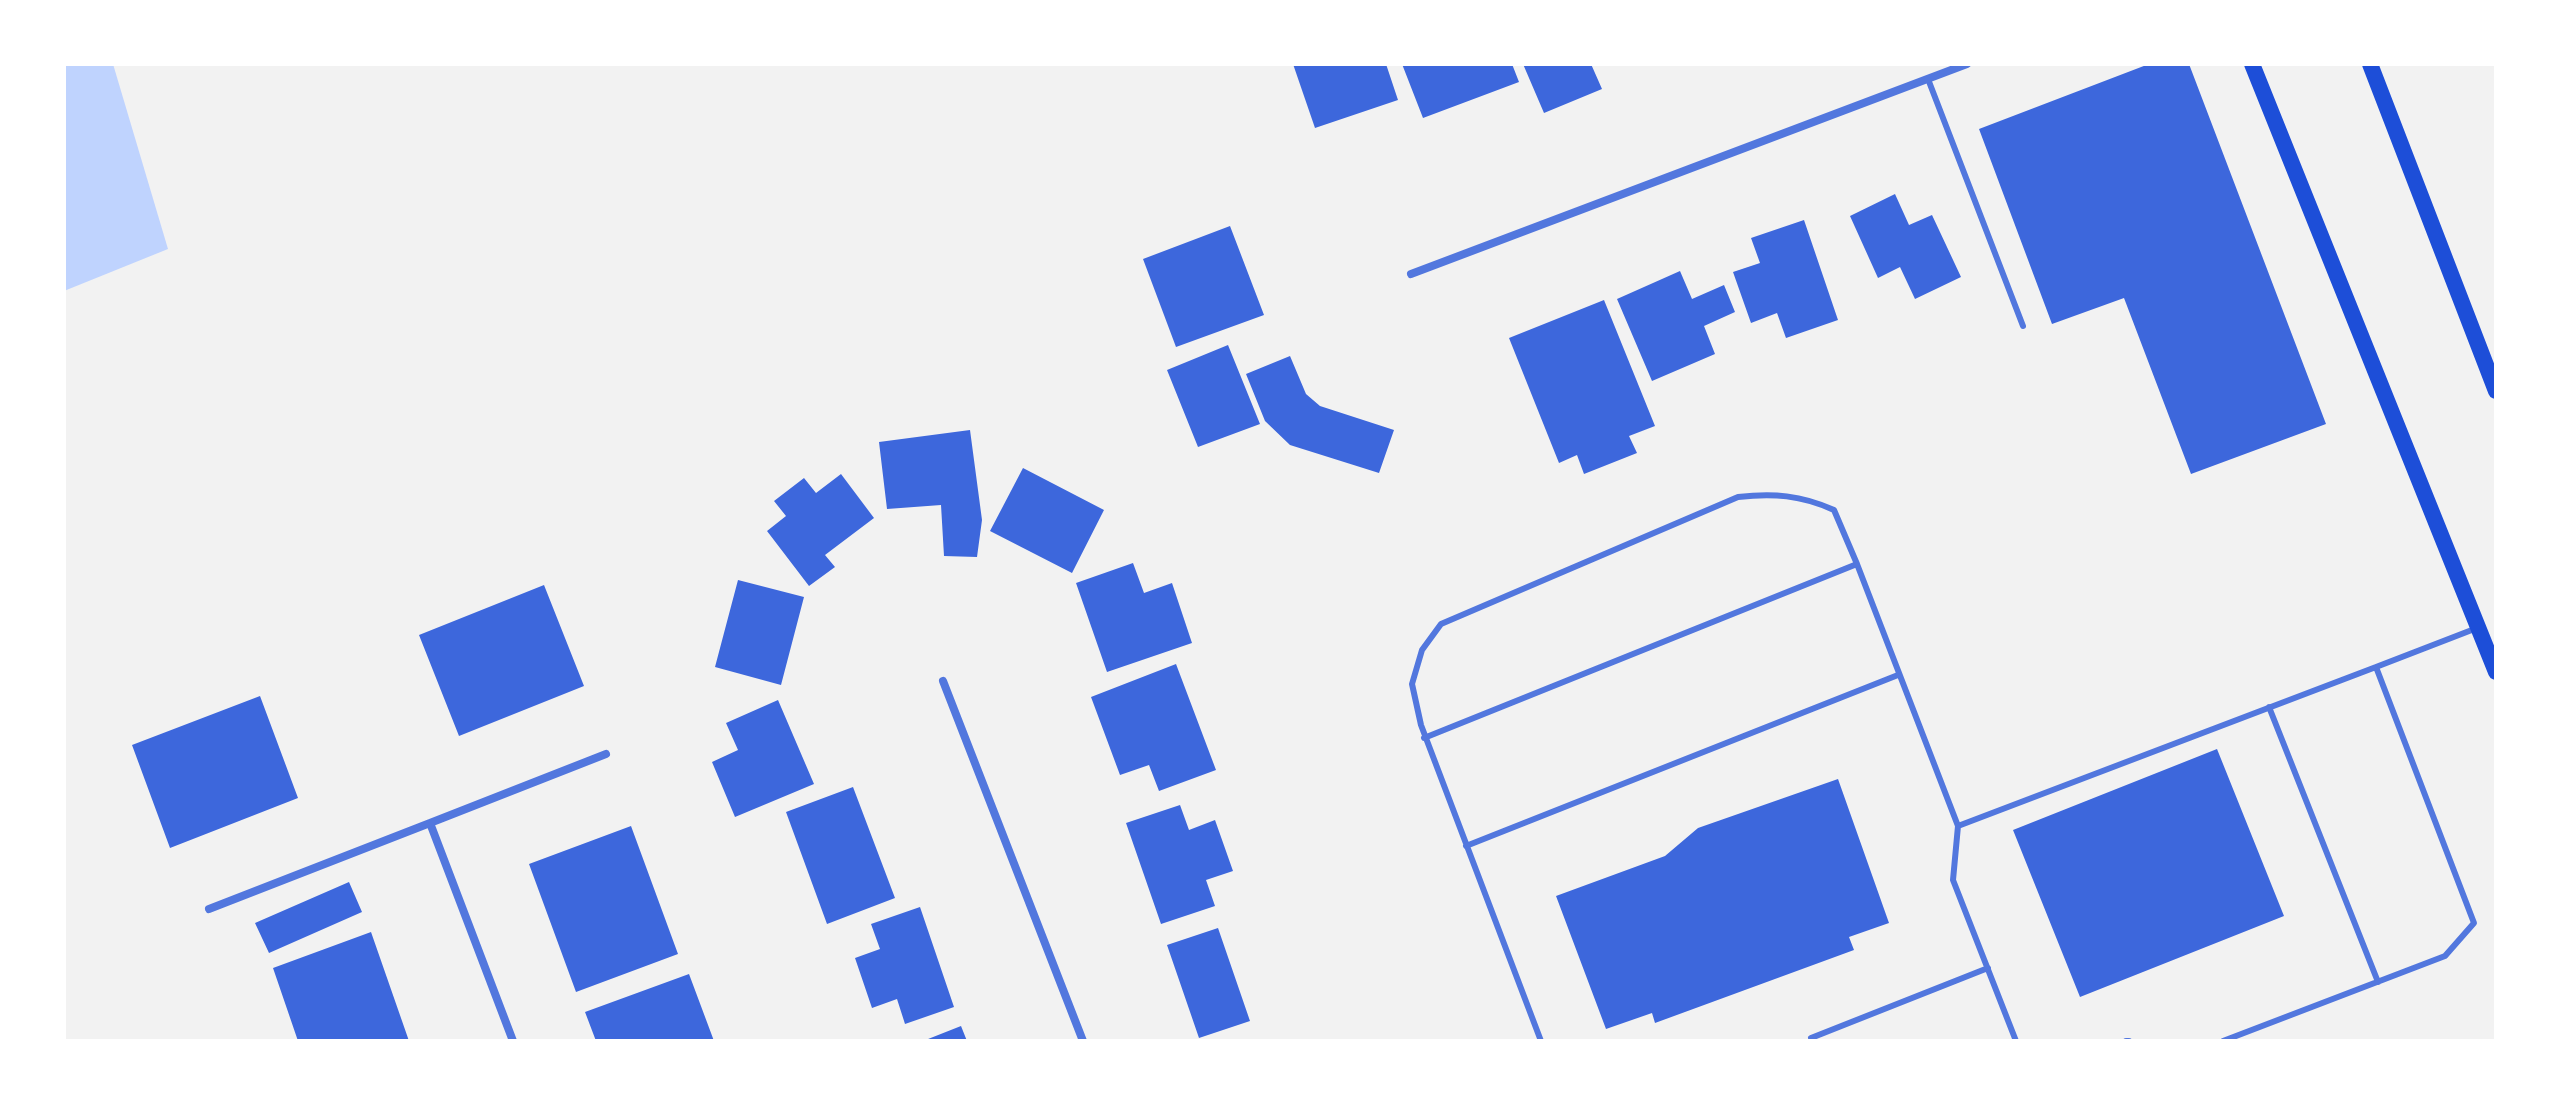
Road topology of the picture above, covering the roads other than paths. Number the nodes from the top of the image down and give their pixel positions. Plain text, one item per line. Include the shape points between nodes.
1 (1967, 64) edge
2 (2252, 64) edge
3 (2370, 64) edge
4 (1928, 79) junction
5 (1411, 274) dead end
6 (2023, 326) dead end
7 (2496, 391) edge
8 (1857, 564) junction
9 (2479, 627) junction
10 (2376, 667) junction
11 (2496, 672) edge
12 (1898, 675) junction
13 (943, 681) dead end
14 (2269, 707) junction
15 (1424, 738) junction
16 (606, 754) dead end
17 (430, 823) junction
18 (1958, 826) junction
19 (1466, 846) junction
20 (209, 909) dead end
21 (1988, 968) junction
22 (2378, 982) junction
23 (1811, 1038) dead end
24 (513, 1041) edge
25 (1083, 1041) edge
26 (1541, 1041) edge
27 (2016, 1041) edge
28 (2223, 1041) edge

1 - 4 street
2 - 9 main road
3 - 7 main road
4 - 5 street
4 - 6 lane
8 - 12 lane
8 - 15 lane
8 - 15 lane via 1834,510 1773,492 1738,497 1441,624 1422,650 1412,684
9 - 10 lane
9 - 11 main road
10 - 14 lane
10 - 22 lane via 2474,923 2445,956
12 - 18 lane
12 - 19 lane
13 - 25 street
14 - 18 lane
14 - 22 lane
15 - 19 lane
16 - 17 street
17 - 20 street
17 - 24 street
18 - 21 lane via 1953,880
19 - 26 lane
21 - 23 lane
21 - 27 lane
22 - 28 lane

